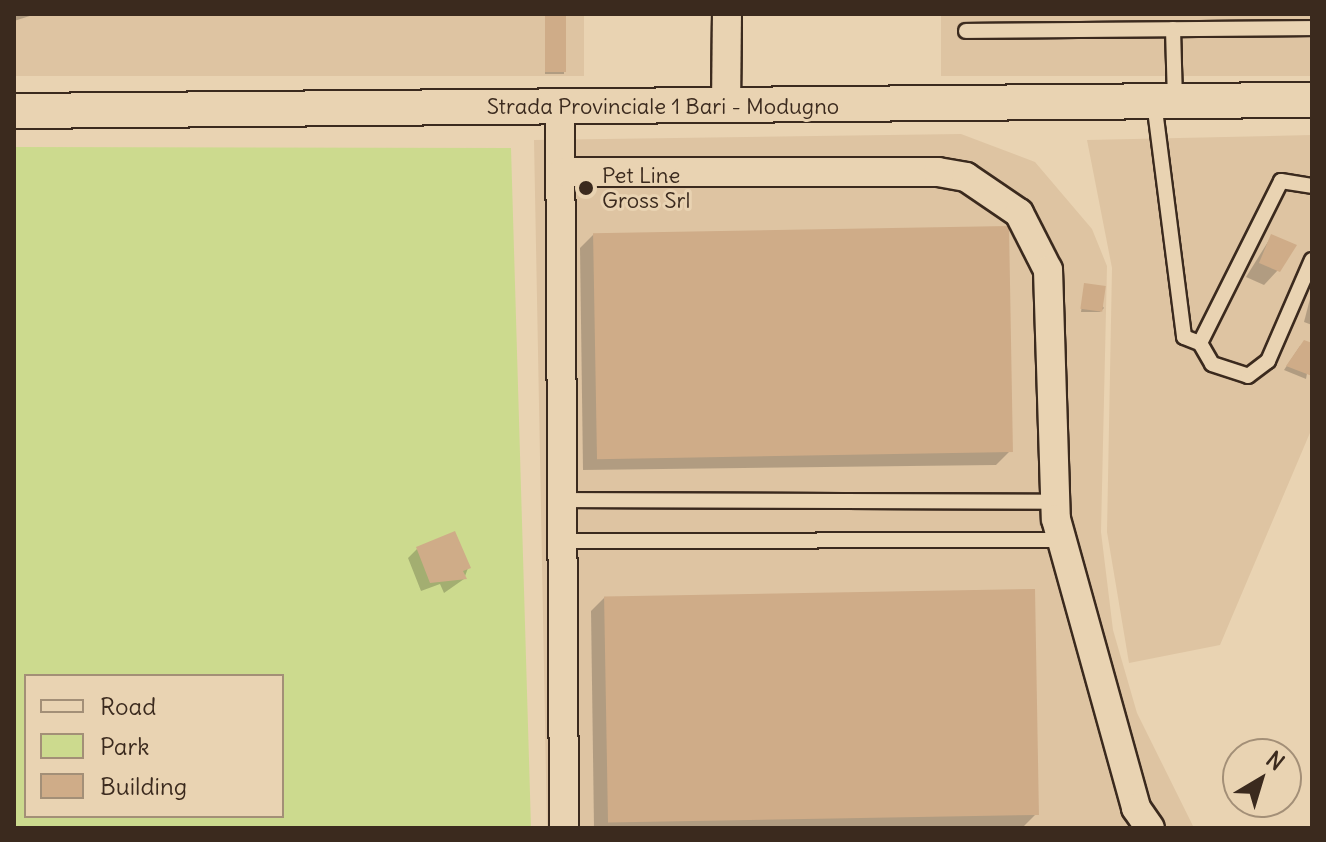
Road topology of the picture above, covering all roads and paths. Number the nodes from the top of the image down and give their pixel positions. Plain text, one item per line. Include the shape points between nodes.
1 (727, 14) edge
2 (1312, 28) edge
3 (1173, 29) junction
4 (966, 31) dead end
5 (1312, 100) edge
6 (1164, 102) junction
7 (726, 107) junction
8 (560, 108) junction
9 (14, 111) edge
10 (563, 172) junction
11 (1312, 186) edge
12 (1312, 260) edge
13 (1200, 343) junction
14 (559, 500) junction
15 (1055, 502) junction
16 (1062, 540) junction
17 (560, 541) junction
18 (564, 828) edge
19 (1150, 828) edge

1 - 7 street
2 - 3 lane
3 - 4 lane
3 - 6 lane
5 - 6 street, Strada Provinciale 1 Bari - Modugno
6 - 7 street, Strada Provinciale 1 Bari - Modugno
6 - 13 lane via 1184,337
7 - 8 street, Strada Provinciale 1 Bari - Modugno
8 - 9 street, Strada Provinciale 1 Bari - Modugno
8 - 10 street
10 - 14 street
10 - 15 street via 938,172 966,177 993,195 1019,213 1048,270
11 - 13 lane via 1281,181
12 - 13 lane via 1268,361 1258,369 1248,376 1212,364
14 - 15 lane
14 - 17 street
15 - 16 street
16 - 17 lane
16 - 19 street via 1136,808
17 - 18 street

